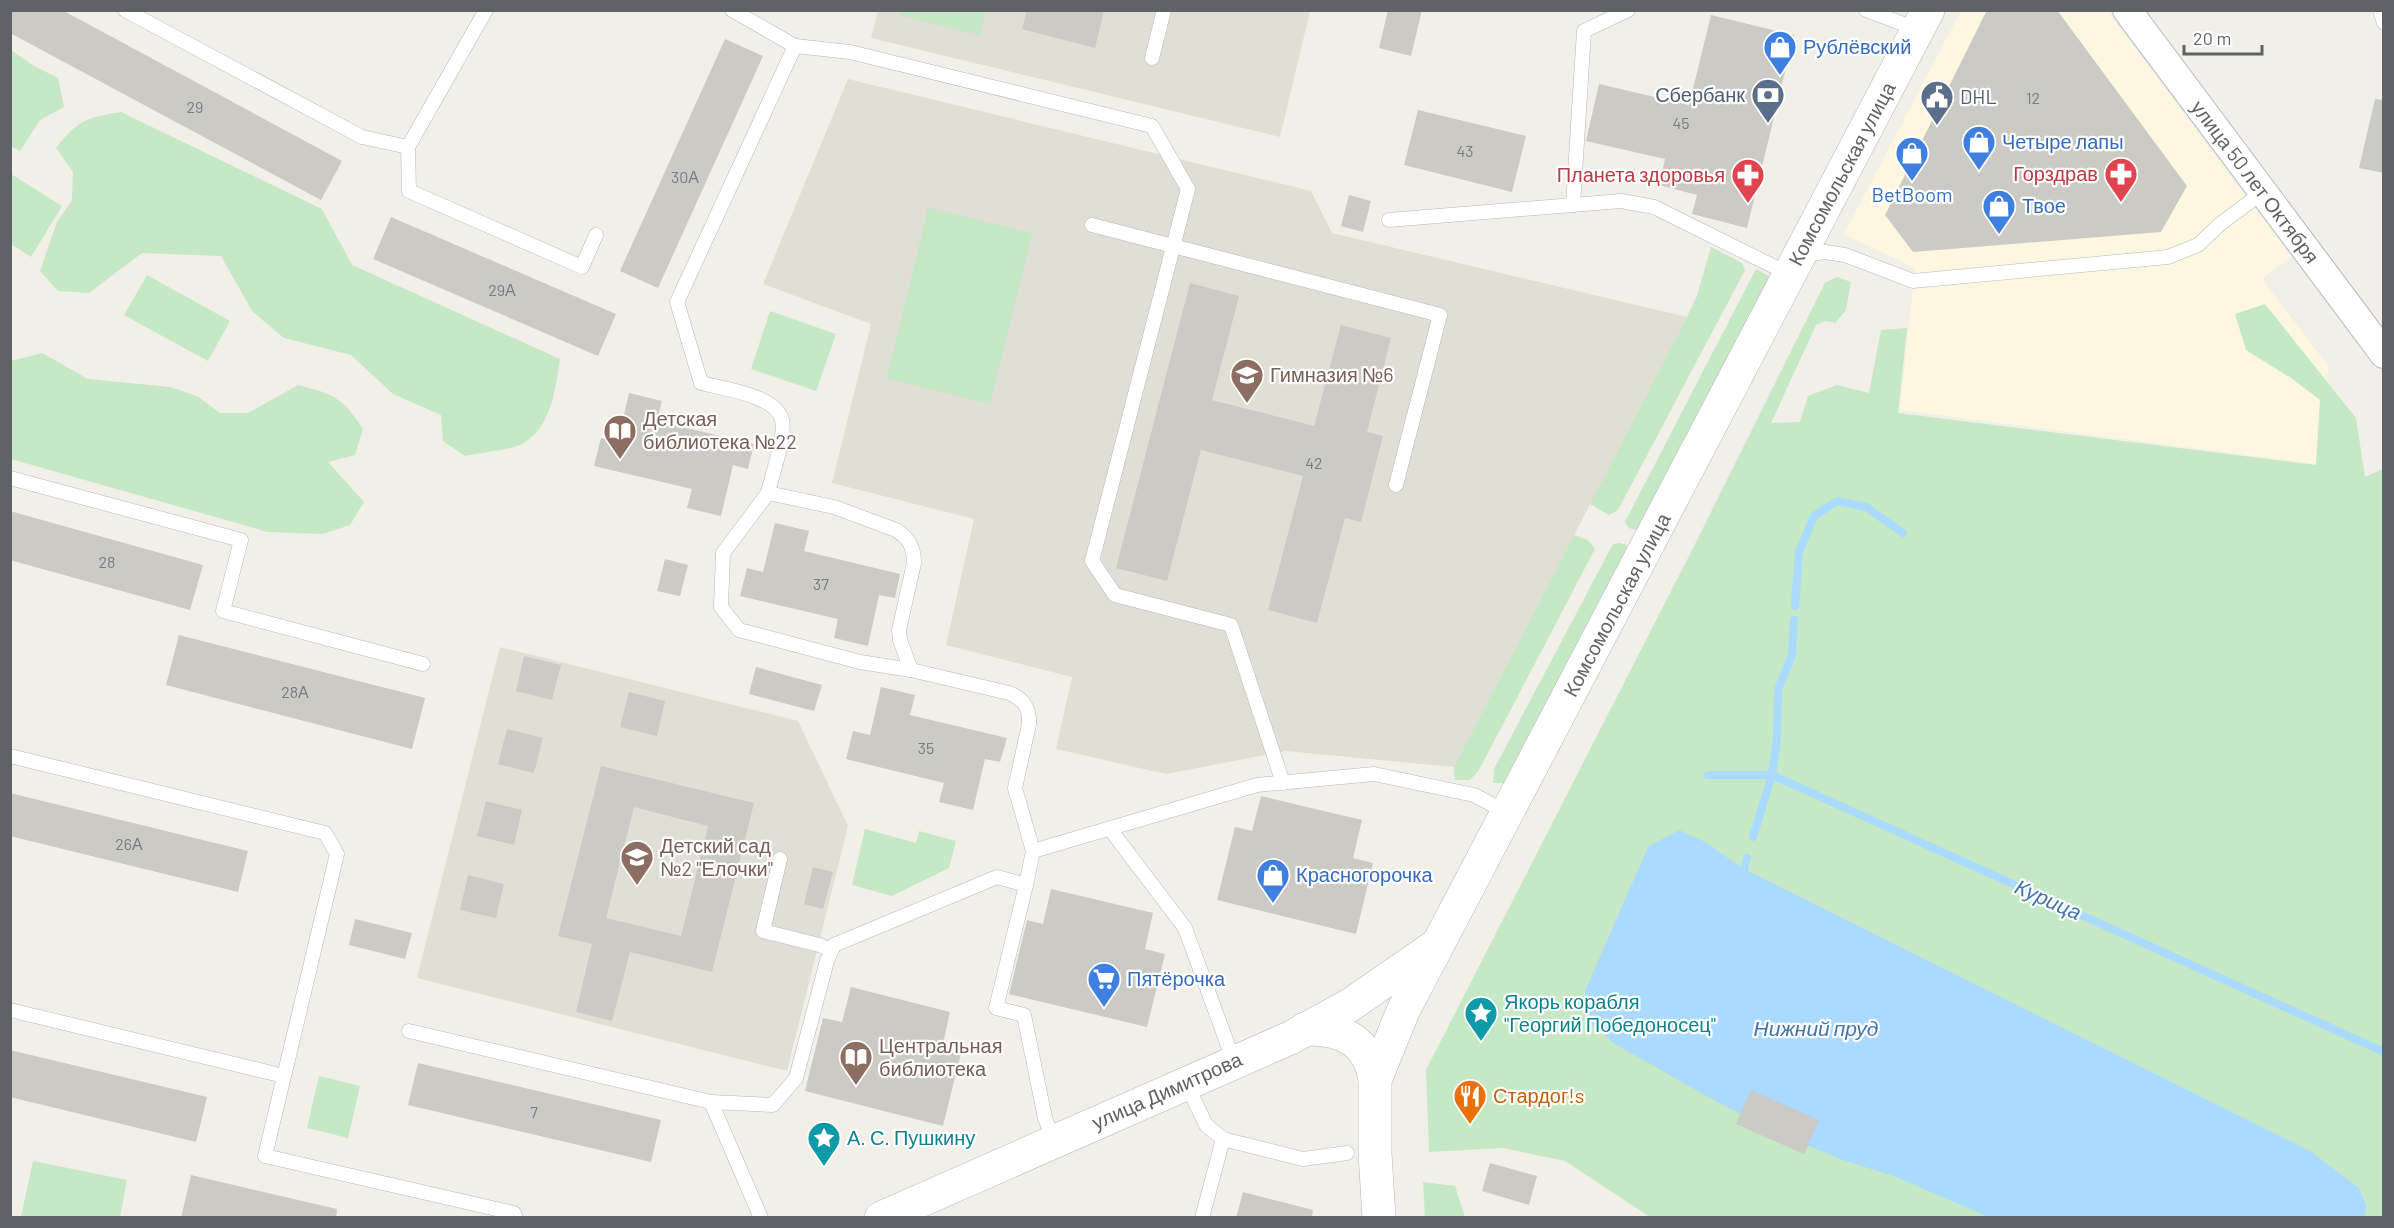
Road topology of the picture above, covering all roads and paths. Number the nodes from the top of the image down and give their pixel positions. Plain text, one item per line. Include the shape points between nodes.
1 (125, 10) edge
2 (486, 10) edge
3 (732, 10) edge
4 (1164, 10) edge
5 (1628, 10) edge
6 (1866, 10) edge
7 (2127, 10) edge
8 (2380, 10) edge
9 (1923, 20) edge
10 (2384, 23) edge
11 (795, 46) junction
12 (1152, 58) dead end
13 (408, 147) junction
14 (2263, 192) junction
15 (1573, 204) junction
16 (1389, 220) dead end
17 (1092, 225) dead end
18 (596, 235) dead end
19 (1173, 246) junction
20 (1794, 265) junction
21 (2384, 354) edge
22 (10, 478) edge
23 (1396, 485) dead end
24 (768, 492) junction
25 (423, 664) dead end
26 (910, 670) junction
27 (10, 756) edge
28 (1283, 783) junction
29 (1508, 813) junction
30 (1110, 829) junction
31 (1034, 851) junction
32 (780, 859) dead end
33 (1026, 885) junction
34 (1440, 943) junction
35 (832, 950) junction
36 (10, 1010) edge
37 (1305, 1029) junction
38 (409, 1031) dead end
39 (1234, 1062) junction
40 (284, 1076) junction
41 (1375, 1080) junction
42 (1186, 1083) junction
43 (711, 1102) junction
44 (1223, 1139) junction
45 (1054, 1141) junction
46 (1347, 1154) dead end
47 (516, 1218) edge
48 (761, 1218) edge
49 (881, 1218) edge
50 (1202, 1218) edge
51 (1379, 1218) edge

1 - 13 lane via 362,137
2 - 13 lane
3 - 11 lane
4 - 12 lane
5 - 15 lane via 1584,31
6 - 9 lane
7 - 14 street, улица 50 лет Октября
8 - 10 lane
9 - 20 street, Комсомольская улица
11 - 19 lane via 850,52 1152,126 1188,189
11 - 24 lane via 677,302 702,383 762,399 778,412 782,432
13 - 18 lane via 409,191 582,267
14 - 20 lane via 2198,245 2168,257 1913,281 1845,255 1811,253
14 - 21 street, улица 50 лет Октября
15 - 16 lane
15 - 20 lane via 1621,201 1654,207
17 - 19 lane
19 - 23 lane via 1440,315
19 - 28 lane via 1092,561 1115,596 1232,625
20 - 29 street, Комсомольская улица
22 - 25 lane via 241,540 224,611
24 - 26 lane via 834,507 904,535 914,553 914,563 899,630
24 - 26 lane via 723,554 721,607 739,630 860,662
26 - 31 lane via 1009,693 1026,704 1029,724 1015,788
27 - 40 lane via 325,833 337,854
28 - 29 lane via 1374,774 1474,795
28 - 30 lane via 1257,785
29 - 34 street, Комсомольская улица
30 - 31 lane
30 - 39 lane via 1185,928
31 - 33 lane
32 - 35 lane via 763,931
33 - 35 lane via 997,877 834,945
33 - 45 lane via 996,1008 1024,1015 1045,1118
34 - 37 street, улица Димитрова via 1350,1005
34 - 41 street, Комсомольская улица via 1403,1011
35 - 43 lane via 796,1078 773,1105
36 - 40 lane
37 - 39 street, улица Димитрова
37 - 41 street via 1349,1037 1368,1054
38 - 43 lane
39 - 42 street, улица Димитрова
40 - 47 lane via 265,1156 514,1213
41 - 51 street, Комсомольская улица
42 - 44 lane via 1206,1125
42 - 45 street, улица Димитрова
43 - 48 lane
44 - 46 lane via 1303,1159
44 - 50 lane
45 - 49 street, улица Димитрова

